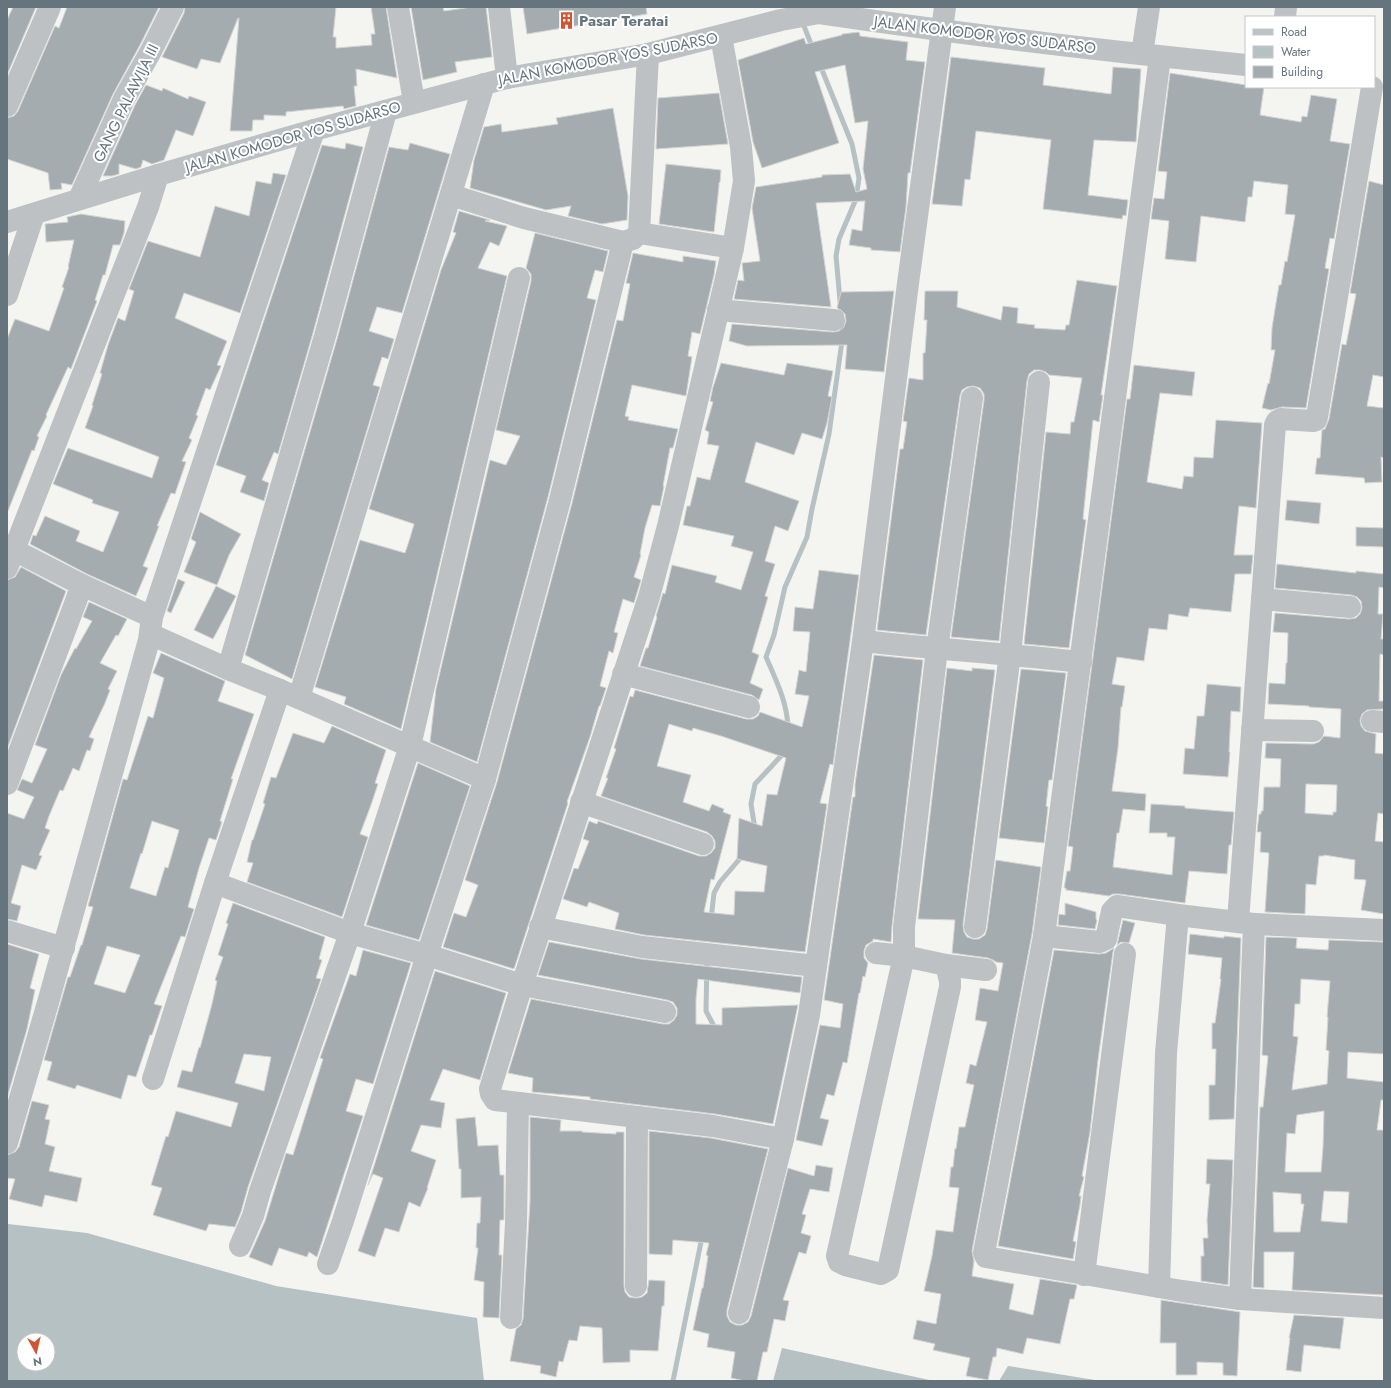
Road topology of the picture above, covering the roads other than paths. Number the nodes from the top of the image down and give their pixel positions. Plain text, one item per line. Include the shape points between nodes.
1 (50, 7) edge
2 (172, 7) edge
3 (398, 7) edge
4 (499, 7) edge
5 (945, 7) edge
6 (1149, 7) edge
7 (817, 11) edge
8 (873, 14) edge
9 (941, 30) junction
10 (721, 36) junction
11 (648, 54) junction
12 (1151, 55) junction
13 (1245, 65) edge
14 (507, 78) junction
15 (484, 84) junction
16 (1372, 88) edge
17 (414, 102) junction
18 (7, 106) edge
19 (386, 111) junction
20 (314, 130) junction
21 (158, 175) junction
22 (451, 195) junction
23 (79, 199) junction
24 (34, 214) junction
25 (7, 222) edge
26 (631, 237) junction
27 (733, 248) junction
28 (519, 278) dead end
29 (7, 295) edge
30 (718, 310) junction
31 (834, 320) dead end
32 (1039, 382) dead end
33 (972, 398) dead end
34 (10, 559) edge
35 (82, 585) junction
36 (1262, 599) junction
37 (1350, 607) dead end
38 (151, 626) junction
39 (863, 641) junction
40 (937, 649) junction
41 (1010, 654) junction
42 (1080, 662) junction
43 (228, 669) junction
44 (623, 674) junction
45 (289, 694) junction
46 (749, 707) dead end
47 (1252, 730) junction
48 (1313, 731) dead end
49 (410, 746) junction
50 (485, 779) junction
51 (7, 784) edge
52 (581, 802) junction
53 (703, 844) dead end
54 (215, 883) junction
55 (1178, 915) junction
56 (1246, 922) junction
57 (540, 927) junction
58 (974, 927) dead end
59 (1384, 930) edge
60 (7, 931) edge
61 (350, 933) junction
62 (1044, 936) junction
63 (64, 948) junction
64 (876, 952) dead end
65 (1125, 954) dead end
66 (427, 955) junction
67 (904, 956) junction
68 (946, 965) junction
69 (816, 966) junction
70 (986, 970) dead end
71 (522, 985) junction
72 (665, 1012) dead end
73 (154, 1079) dead end
74 (518, 1103) junction
75 (637, 1117) junction
76 (783, 1139) junction
77 (7, 1143) edge
78 (240, 1246) dead end
79 (328, 1264) dead end
80 (1084, 1275) junction
81 (636, 1286) dead end
82 (1159, 1287) junction
83 (1240, 1299) junction
84 (1384, 1308) edge
85 (739, 1313) dead end
86 (511, 1318) dead end

1 - 18 street
2 - 23 street, GANG PALAWIJA III via 124,99
3 - 17 street
4 - 14 street
5 - 9 street
6 - 12 street
7 - 8 street, JALAN KOMODOR YOS SUDARSO
7 - 10 street, JALAN KOMODOR YOS SUDARSO
8 - 9 street, JALAN KOMODOR YOS SUDARSO
9 - 12 street, JALAN KOMODOR YOS SUDARSO
9 - 39 street
10 - 11 street, JALAN KOMODOR YOS SUDARSO
10 - 27 street via 741,147 744,180
11 - 14 street, JALAN KOMODOR YOS SUDARSO
11 - 26 street
12 - 13 street, JALAN KOMODOR YOS SUDARSO
12 - 42 street
14 - 15 street, JALAN KOMODOR YOS SUDARSO
15 - 17 street, JALAN KOMODOR YOS SUDARSO
15 - 22 street
16 - 36 street via 1317,417 1313,421 1281,419 1275,425
17 - 19 street, JALAN KOMODOR YOS SUDARSO
19 - 20 street, JALAN KOMODOR YOS SUDARSO
19 - 43 street via 325,336
20 - 21 street, JALAN KOMODOR YOS SUDARSO
20 - 38 street
21 - 23 street, JALAN KOMODOR YOS SUDARSO
21 - 34 street via 148,207
22 - 26 street via 524,218
22 - 45 street
23 - 24 street, JALAN KOMODOR YOS SUDARSO
24 - 25 street, JALAN KOMODOR YOS SUDARSO
24 - 29 street
26 - 27 street
26 - 50 street
27 - 30 street
28 - 49 street
30 - 31 street
30 - 44 street via 668,526 649,597
32 - 41 street
33 - 40 street
34 - 35 street
35 - 38 street
35 - 51 street
36 - 37 street
36 - 47 street
38 - 43 street
38 - 63 street
39 - 40 street
39 - 69 street
40 - 41 street
40 - 67 street via 904,927
41 - 42 street
41 - 58 street
42 - 62 street
43 - 45 street
44 - 46 street
44 - 52 street
45 - 49 street
45 - 54 street
47 - 48 street
47 - 56 street
49 - 50 street
49 - 61 street
50 - 66 street
52 - 53 street
52 - 57 street
54 - 61 street
54 - 73 street
55 - 56 street
55 - 62 street via 1117,906 1112,911 1106,939 1103,941
55 - 82 street via 1166,1053
56 - 59 street
56 - 83 street
57 - 69 street via 642,947
57 - 71 street
60 - 63 street
61 - 66 street
61 - 78 street via 253,1216
62 - 80 street via 984,1253 986,1257
63 - 77 street
64 - 67 street
65 - 80 street
66 - 71 street
66 - 79 street
67 - 68 street
67 - 68 street via 837,1256 839,1262 845,1265 881,1274 888,1270 950,987
68 - 70 street
69 - 76 street via 809,1015
71 - 72 street
71 - 74 street via 490,1089 495,1100
74 - 75 street
74 - 86 street
75 - 76 street via 722,1127
75 - 81 street
76 - 85 street
80 - 82 street
82 - 83 street
83 - 84 street

